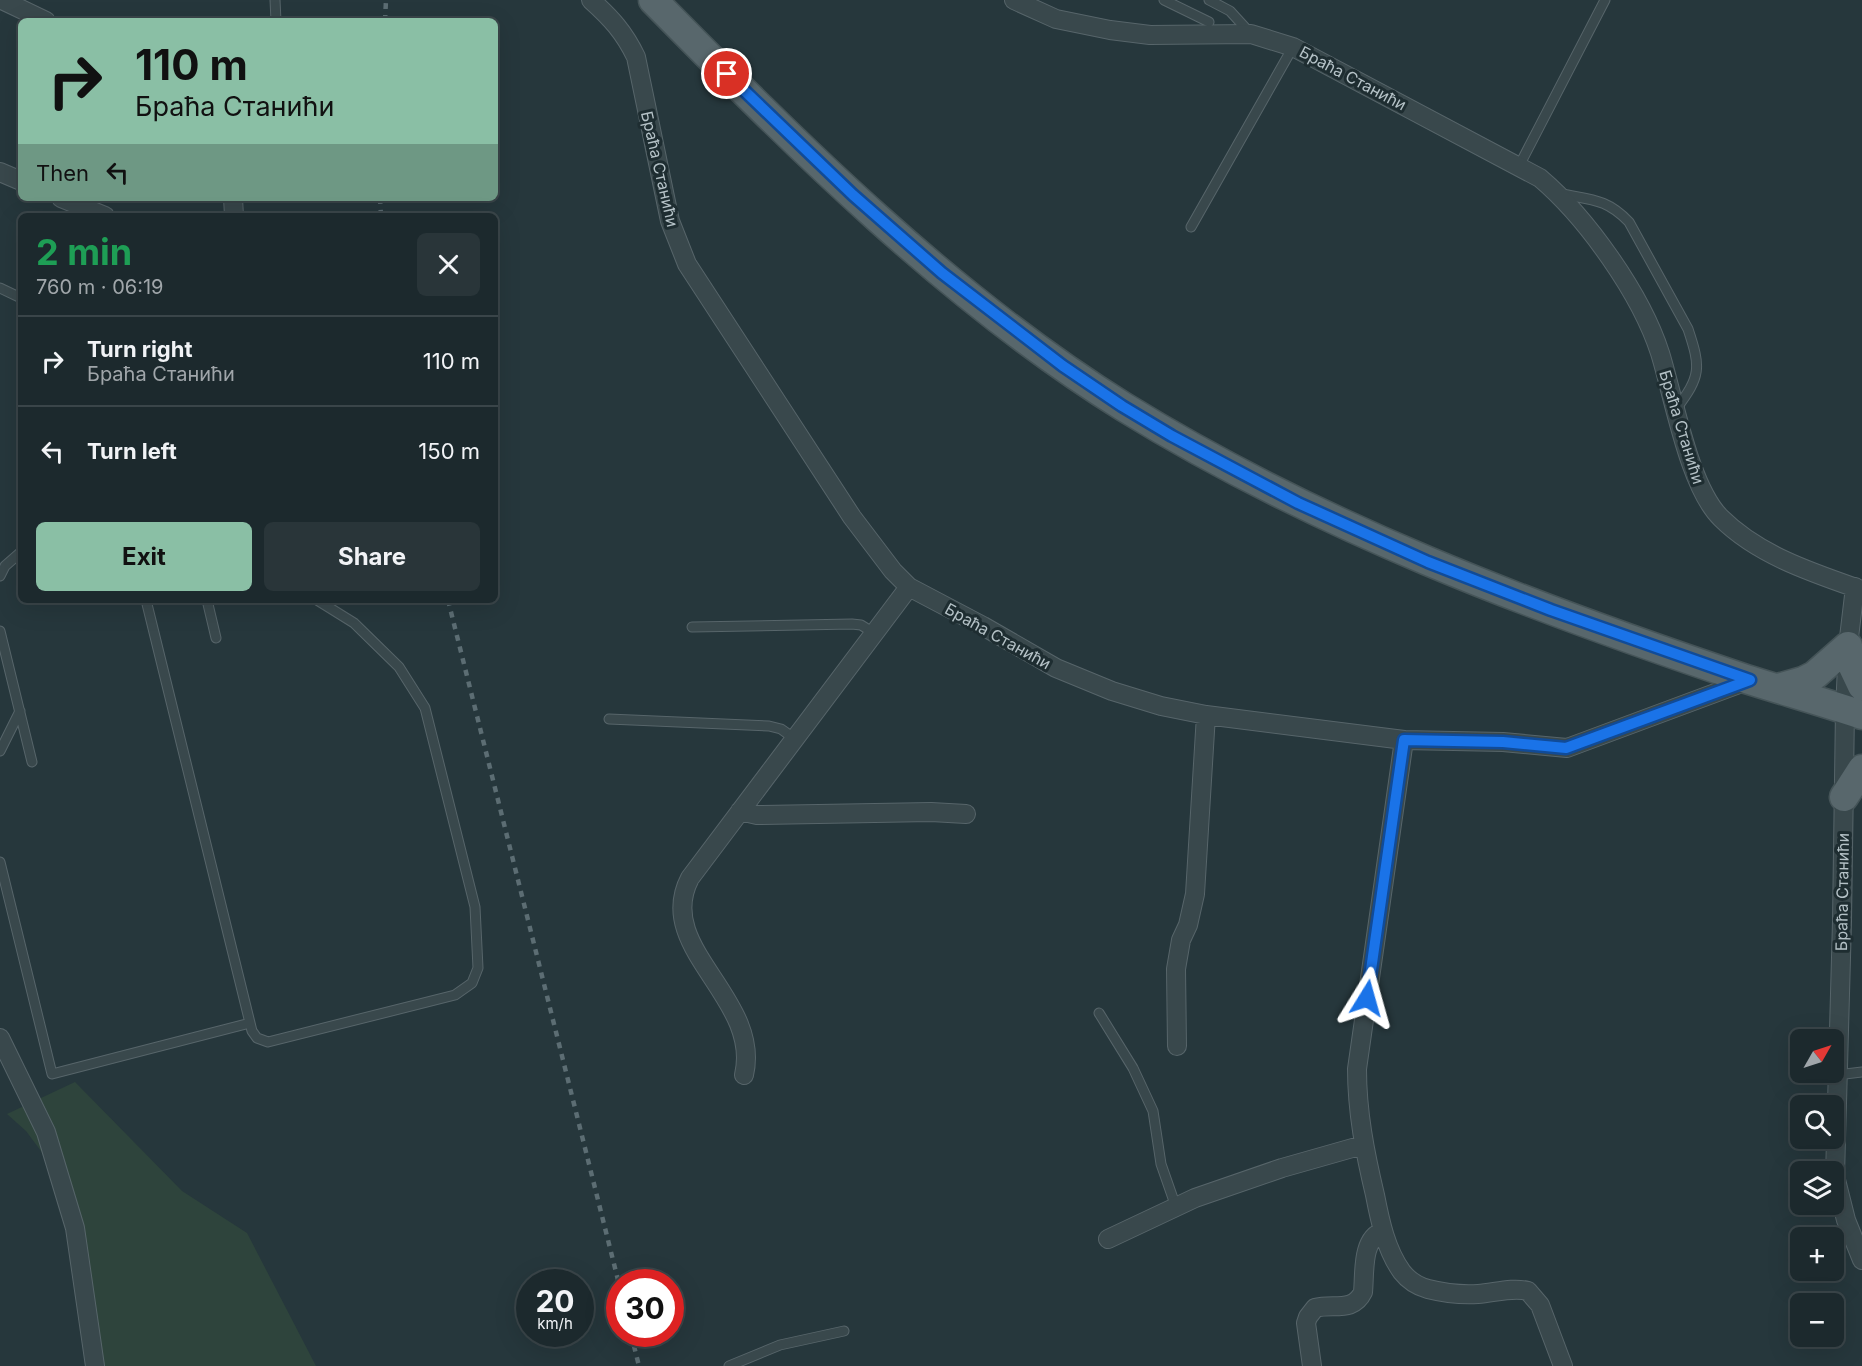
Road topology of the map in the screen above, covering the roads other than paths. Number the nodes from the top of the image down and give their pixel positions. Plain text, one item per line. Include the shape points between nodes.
1 (2, 0) edge
2 (275, 0) edge
3 (591, 0) edge
4 (653, 0) edge
5 (1014, 0) edge
6 (1164, 0) edge
7 (1209, 0) edge
8 (1605, 0) edge
9 (40, 18) edge
10 (276, 18) edge
11 (1209, 22) dead end
12 (1251, 34) junction
13 (1293, 47) junction
14 (1519, 166) junction
15 (0, 172) edge
16 (18, 180) edge
17 (1558, 194) junction
18 (68, 201) edge
19 (98, 213) edge
20 (1191, 227) dead end
21 (0, 288) edge
22 (18, 297) edge
23 (1676, 410) junction
24 (18, 555) edge
25 (0, 576) edge
26 (909, 587) junction
27 (1859, 589) edge
28 (147, 603) edge
29 (208, 603) edge
30 (322, 603) edge
31 (692, 627) dead end
32 (0, 631) edge
33 (874, 633) junction
34 (216, 638) dead end
35 (1848, 646) junction
36 (1750, 680) junction
37 (1862, 686) edge
38 (1778, 688) junction
39 (20, 711) junction
40 (1853, 712) edge
41 (1206, 715) junction
42 (609, 719) dead end
43 (795, 739) junction
44 (1404, 740) junction
45 (0, 751) edge
46 (32, 762) dead end
47 (1862, 769) edge
48 (1844, 797) junction
49 (740, 812) junction
50 (966, 814) dead end
51 (0, 862) edge
52 (1099, 1013) dead end
53 (250, 1023) junction
54 (1838, 1029) edge
55 (0, 1038) edge
56 (1177, 1046) dead end
57 (1862, 1072) edge
58 (1844, 1074) edge
59 (744, 1075) dead end
60 (1837, 1083) edge
61 (1363, 1145) junction
62 (1176, 1207) junction
63 (1854, 1218) edge
64 (1383, 1231) junction
65 (1108, 1239) dead end
66 (1862, 1260) edge
67 (844, 1331) dead end
68 (95, 1366) edge
69 (729, 1366) edge
70 (1312, 1366) edge
71 (1563, 1366) edge

1 - 9 street
2 - 10 lane
3 - 26 street, Браћа Станићи via 627,37 636,57 670,221 687,264 852,517
4 - 36 main road via 853,195 942,273 1122,406 1298,503 1428,562
5 - 12 street, Браћа Станићи via 1056,19 1110,30 1150,35
6 - 11 lane
7 - 12 lane via 1230,11
8 - 14 lane
12 - 13 street, Браћа Станићи
13 - 14 street, Браћа Станићи
13 - 20 lane
14 - 17 street, Браћа Станићи
15 - 16 street
17 - 23 street, Браћа Станићи via 1614,265 1640,309 1659,351
17 - 23 lane via 1616,208 1629,222 1688,329 1697,370 1693,387
18 - 19 street
21 - 22 lane
23 - 27 street, Браћа Станићи via 1702,492 1719,517 1750,543
24 - 25 lane
26 - 33 street
26 - 41 street, Браћа Станићи via 1056,668 1112,691
27 - 35 street, Браћа Станићи
28 - 53 lane
29 - 34 lane
30 - 53 lane via 354,623 399,667 425,708 475,907 478,968 472,983 455,995 268,1042 257,1038
31 - 33 lane via 852,624
32 - 39 lane
33 - 43 street
35 - 37 main road via 1852,667
35 - 38 main road via 1815,675
35 - 40 street, Браћа Станићи
36 - 38 main road
36 - 44 street, Браћа Станићи via 1566,748
38 - 40 main road
39 - 45 lane
39 - 46 lane
40 - 48 street, Браћа Станићи
41 - 44 street, Браћа Станићи
41 - 56 street via 1195,894 1176,969
42 - 43 lane via 769,726
43 - 49 street
44 - 61 street via 1357,1069
47 - 48 main road
48 - 54 street, Браћа Станићи
49 - 50 street
49 - 59 street via 690,878 681,910 693,944 739,1023 747,1054
51 - 53 lane via 52,1074
52 - 62 lane via 1133,1068 1153,1111 1161,1164
55 - 68 street via 46,1132 75,1228
57 - 58 lane
60 - 63 street, Браћа Станићи via 1835,1176
61 - 62 street via 1282,1168
61 - 64 street
62 - 65 street
63 - 66 street, Браћа Станићи
64 - 70 street via 1368,1245 1360,1298 1346,1307 1315,1308 1308,1317
64 - 71 street via 1401,1271 1418,1286 1456,1294 1528,1291 1540,1305
67 - 69 lane via 780,1345

